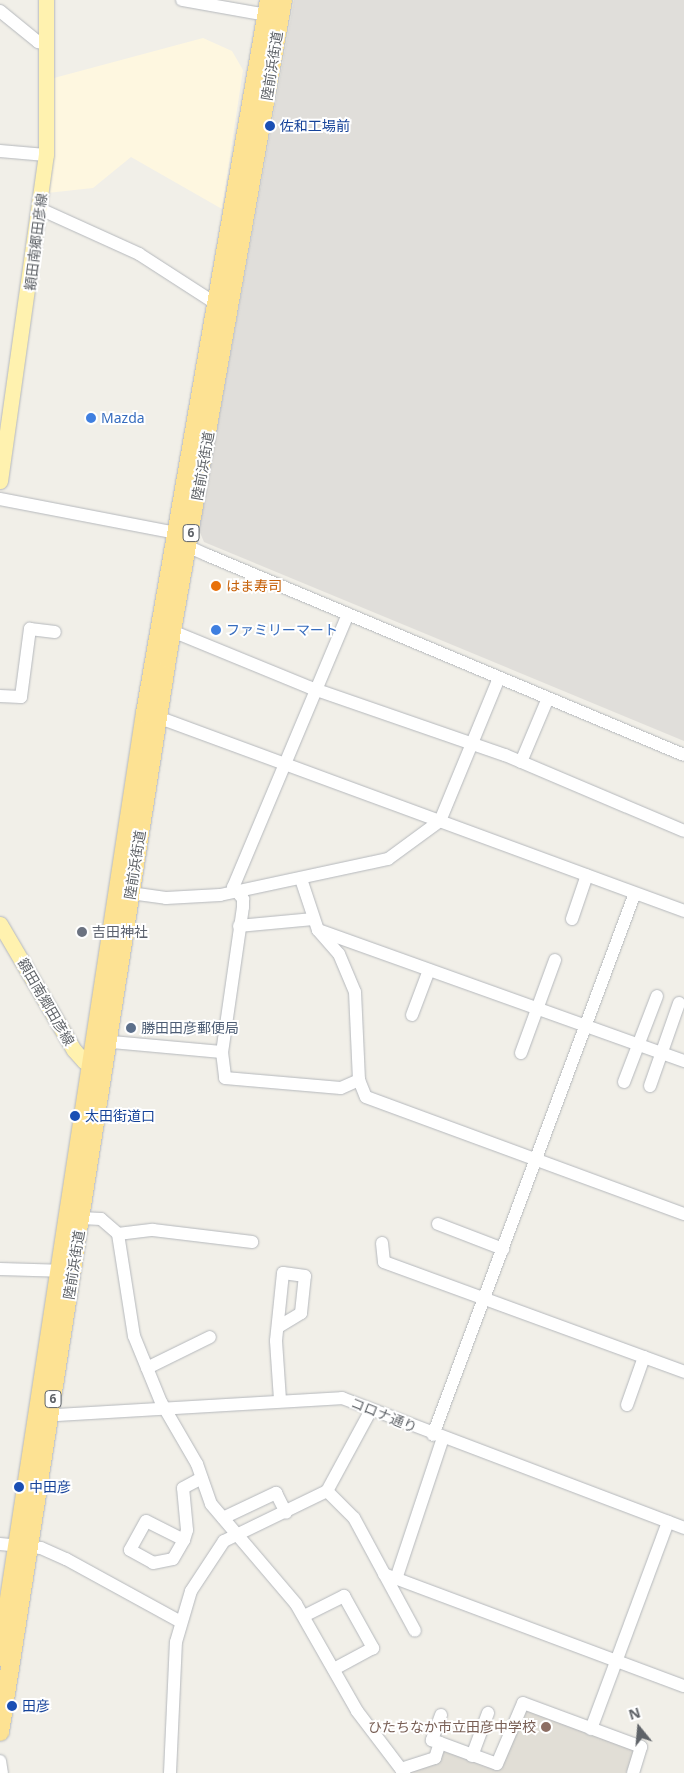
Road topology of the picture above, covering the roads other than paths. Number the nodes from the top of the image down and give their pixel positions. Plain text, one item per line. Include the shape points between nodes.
1 (46, 0) edge
2 (182, 0) edge
3 (283, 0) edge
4 (268, 7) edge
5 (0, 11) edge
6 (48, 44) junction
7 (0, 151) edge
8 (46, 155) junction
9 (40, 209) junction
10 (218, 305) junction
11 (0, 481) edge
12 (0, 499) edge
13 (176, 533) junction
14 (189, 547) junction
15 (348, 614) junction
16 (55, 632) dead end
17 (172, 632) junction
18 (499, 678) junction
19 (315, 690) junction
20 (0, 696) edge
21 (548, 698) junction
22 (152, 715) junction
23 (474, 744) junction
24 (684, 755) edge
25 (283, 762) junction
26 (521, 762) junction
27 (440, 821) junction
28 (684, 831) edge
29 (587, 876) junction
30 (301, 879) junction
31 (124, 892) junction
32 (240, 892) junction
33 (635, 893) junction
34 (684, 911) edge
35 (572, 919) dead end
36 (0, 924) edge
37 (315, 924) junction
38 (239, 926) junction
39 (555, 960) dead end
40 (429, 970) junction
41 (657, 996) dead end
42 (680, 1003) dead end
43 (536, 1008) junction
44 (412, 1015) dead end
45 (586, 1025) junction
46 (101, 1041) junction
47 (638, 1044) junction
48 (222, 1052) junction
49 (521, 1053) dead end
50 (661, 1053) junction
51 (684, 1061) edge
52 (97, 1065) junction
53 (359, 1080) junction
54 (624, 1082) dead end
55 (650, 1086) dead end
56 (536, 1160) junction
57 (684, 1214) edge
58 (81, 1218) junction
59 (438, 1224) dead end
60 (118, 1234) junction
61 (252, 1242) dead end
62 (382, 1243) dead end
63 (503, 1249) junction
64 (0, 1269) edge
65 (66, 1271) junction
66 (485, 1298) junction
67 (278, 1327) dead end
68 (210, 1337) dead end
69 (644, 1358) junction
70 (147, 1368) junction
71 (684, 1372) edge
72 (280, 1400) junction
73 (627, 1405) dead end
74 (168, 1410) junction
75 (371, 1410) junction
76 (44, 1416) junction
77 (438, 1437) junction
78 (202, 1478) junction
79 (327, 1491) junction
80 (286, 1514) junction
81 (223, 1518) junction
82 (668, 1522) junction
83 (684, 1528) edge
84 (236, 1534) junction
85 (184, 1540) dead end
86 (0, 1544) edge
87 (24, 1547) junction
88 (390, 1577) junction
89 (304, 1616) junction
90 (181, 1622) junction
91 (414, 1631) dead end
92 (0, 1657) edge
93 (616, 1661) junction
94 (334, 1669) junction
95 (684, 1686) edge
96 (488, 1713) dead end
97 (441, 1715) dead end
98 (591, 1729) junction
99 (0, 1732) edge
100 (440, 1743) junction
101 (472, 1756) junction
102 (0, 1761) edge
103 (402, 1771) edge
104 (2, 1773) edge
105 (170, 1773) edge
106 (633, 1773) edge

1 - 6 main road, 額田南郷田彦線
2 - 4 street
3 - 14 highway, 陸前浜街道 / 6
4 - 10 highway, 陸前浜街道 / 6
5 - 6 street via 38,42
6 - 8 main road, 額田南郷田彦線
7 - 8 street
8 - 9 main road, 額田南郷田彦線
9 - 10 street via 139,254
9 - 11 main road, 額田南郷田彦線
10 - 13 highway, 陸前浜街道 / 6
12 - 13 street
13 - 14 street
13 - 22 highway, 陸前浜街道 / 6
14 - 15 street
14 - 17 highway, 陸前浜街道 / 6
15 - 18 street
15 - 19 street
16 - 20 street via 30,629 21,697
17 - 19 street
17 - 22 highway, 陸前浜街道 / 6
18 - 21 street
18 - 23 street
19 - 23 street
19 - 25 street
21 - 24 street
21 - 26 street
22 - 25 street
22 - 31 highway, 陸前浜街道 / 6
23 - 26 street
23 - 27 street
25 - 27 street
25 - 32 street via 233,887
26 - 28 street
27 - 29 street
27 - 30 street via 388,859
29 - 33 street
29 - 35 street
30 - 32 street
30 - 37 street
31 - 32 street via 166,898
31 - 46 highway, 陸前浜街道 / 6
32 - 38 street via 243,907
33 - 34 street
33 - 45 street
36 - 52 main road, 額田南郷田彦線 via 74,1050
37 - 38 street
37 - 40 street
37 - 53 street via 338,954 355,992
38 - 48 street
39 - 43 street
40 - 43 street
40 - 44 street
41 - 47 street
42 - 50 street
43 - 45 street
43 - 49 street
45 - 47 street
45 - 56 street
46 - 48 street
46 - 52 highway, 陸前浜街道 / 6
47 - 50 street
47 - 54 street
48 - 53 street via 225,1078 341,1088
50 - 51 street
50 - 55 street
52 - 58 highway, 陸前浜街道 / 6
52 - 65 highway, 陸前浜街道 / 6
53 - 56 street via 366,1097
56 - 57 street
56 - 63 street
58 - 60 street via 101,1219
58 - 65 highway, 陸前浜街道 / 6
59 - 63 street
60 - 61 street via 153,1230
60 - 70 street via 134,1336
62 - 66 street via 384,1262
63 - 66 street
64 - 65 street
65 - 76 highway, 陸前浜街道 / 6
66 - 69 street
66 - 77 street
67 - 72 street
68 - 70 street
69 - 71 street
69 - 73 street
70 - 74 street
72 - 74 street, コロナ通り
72 - 75 street, コロナ通り via 342,1398
74 - 76 street, コロナ通り
74 - 78 street
75 - 77 street, コロナ通り
75 - 79 street
76 - 87 highway, 陸前浜街道 / 6
77 - 82 street, コロナ通り
77 - 88 street
78 - 81 street via 211,1504
78 - 85 street via 183,1488
79 - 80 street
79 - 88 street via 354,1518
80 - 81 street via 276,1493
80 - 84 street
81 - 84 street
82 - 83 street, コロナ通り
82 - 93 street
84 - 89 street
84 - 90 street via 224,1542 191,1591
86 - 87 street
87 - 90 street via 66,1559
87 - 92 highway, 陸前浜街道 / 6
87 - 99 highway, 陸前浜街道 / 6
88 - 91 street
88 - 93 street
89 - 94 street
89 - 94 street via 344,1596 373,1648
90 - 105 street
93 - 95 street
93 - 98 street
94 - 103 street via 372,1734
96 - 101 street
97 - 100 street via 432,1740
98 - 101 street via 523,1703 497,1764
98 - 106 street via 641,1748
100 - 101 street
100 - 103 street via 435,1758
102 - 104 street

